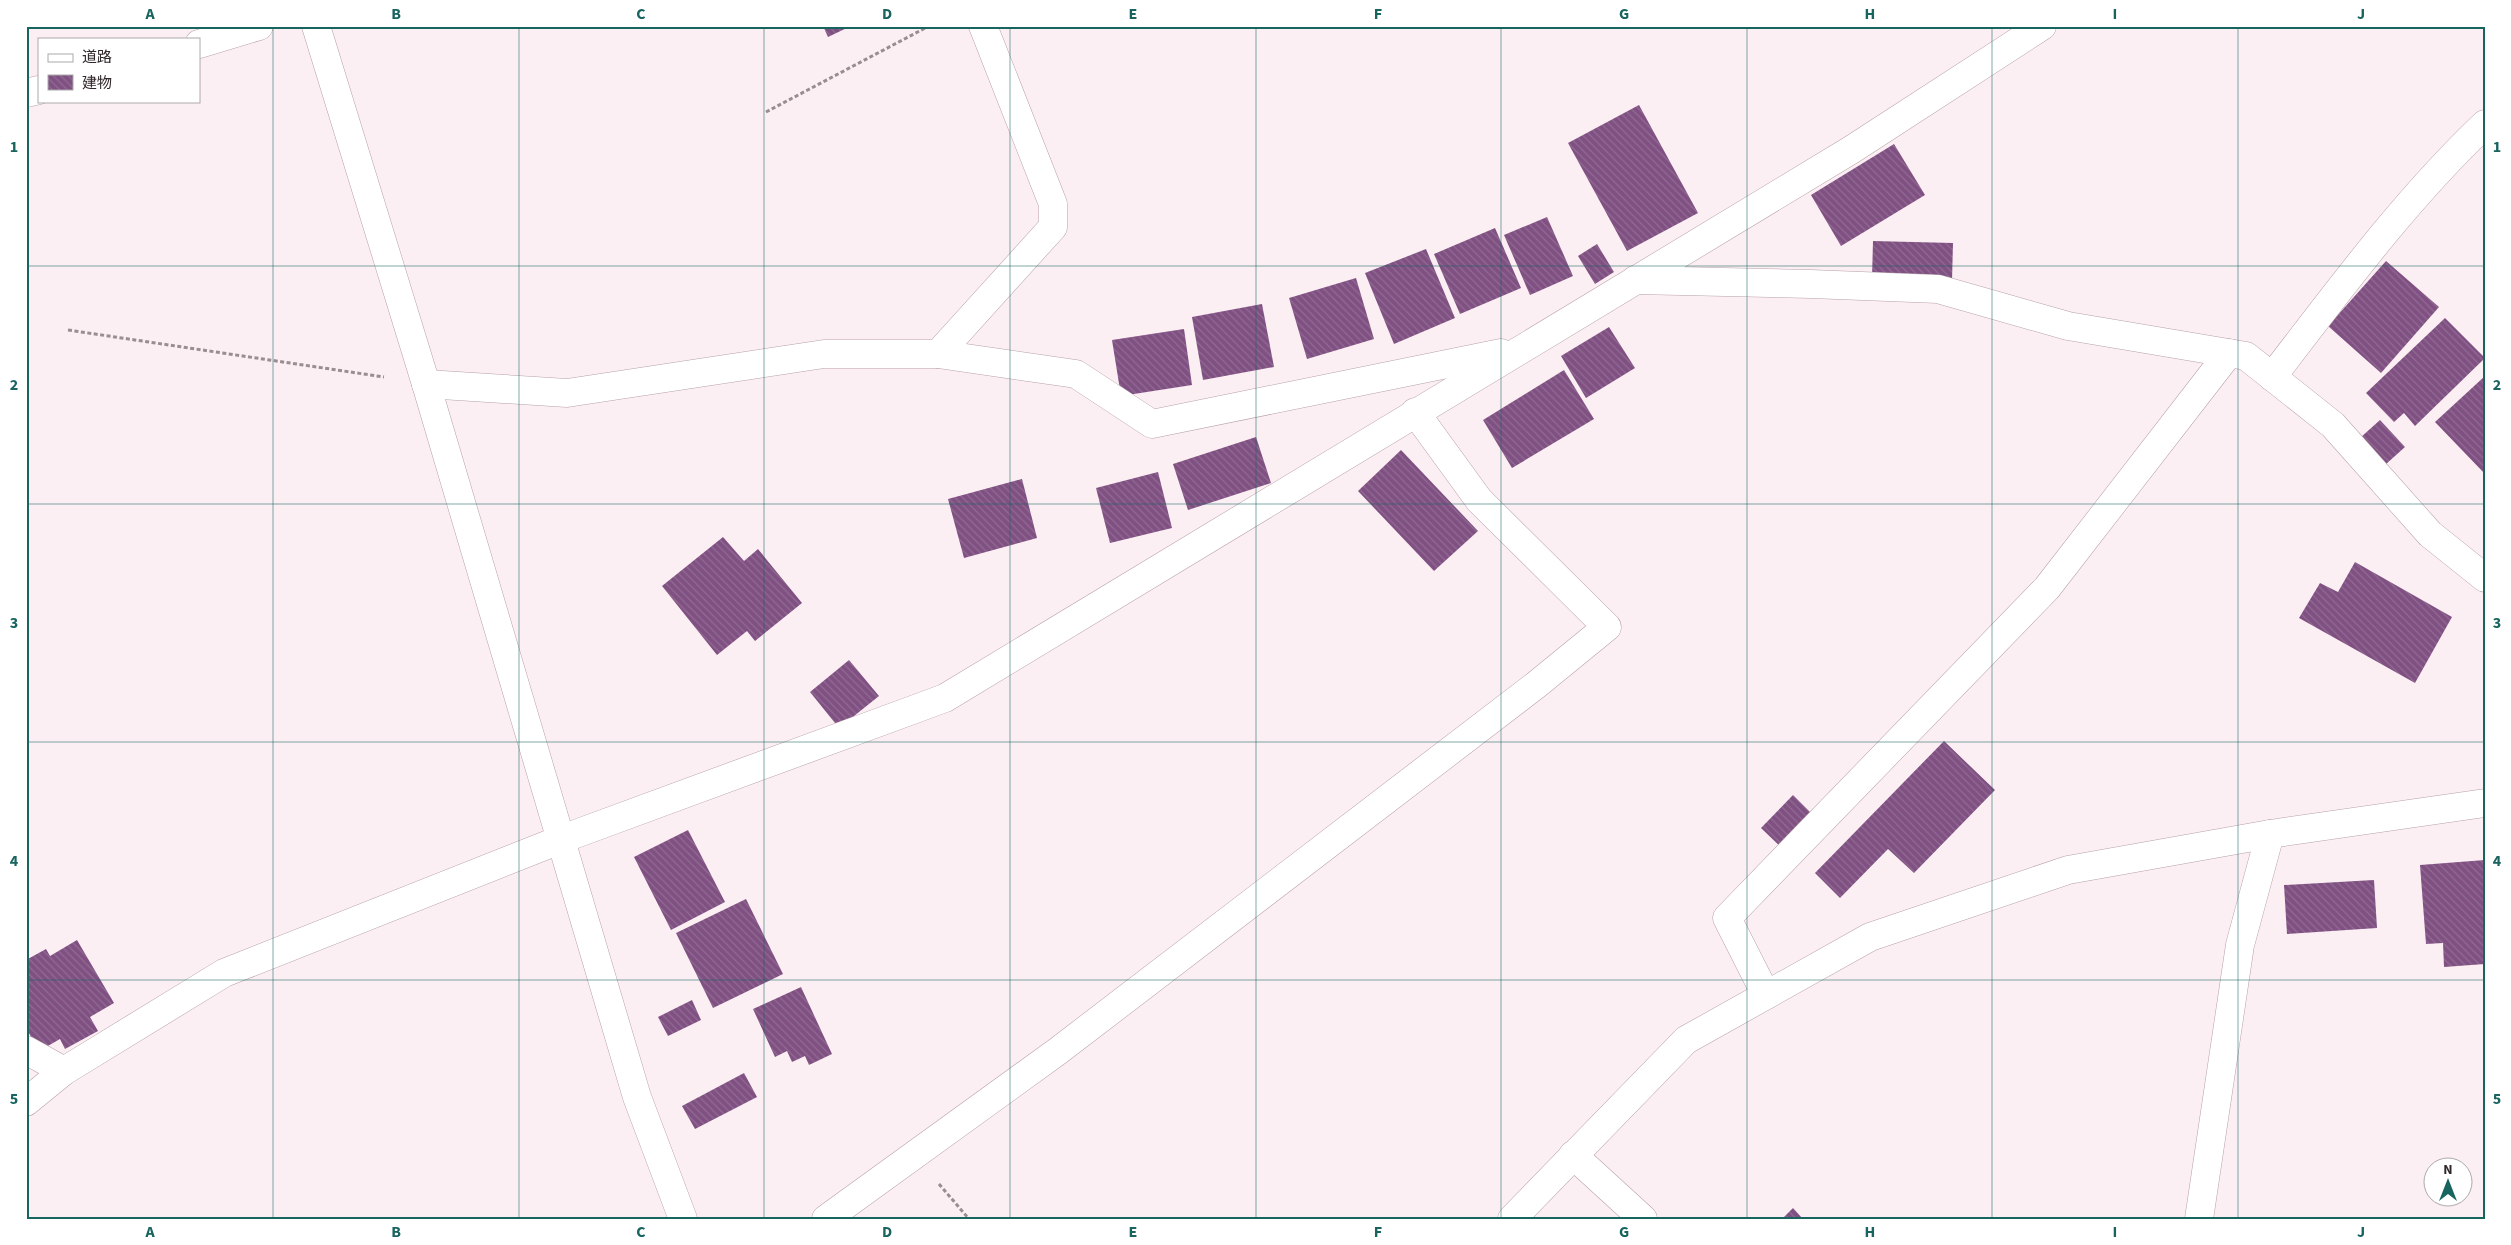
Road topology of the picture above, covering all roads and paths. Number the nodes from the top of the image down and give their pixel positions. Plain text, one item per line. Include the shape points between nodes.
1 (259, 26) edge
2 (316, 26) edge
3 (929, 26) edge
4 (983, 26) edge
5 (2042, 26) edge
6 (200, 44) edge
7 (766, 112) dead end
8 (2485, 124) edge
9 (1635, 280) junction
10 (68, 330) dead end
11 (1520, 349) junction
12 (2229, 353) junction
13 (938, 354) junction
14 (2272, 377) junction
15 (426, 384) junction
16 (1415, 412) junction
17 (2485, 578) edge
18 (2485, 803) edge
19 (2270, 834) junction
20 (562, 839) junction
21 (1766, 995) junction
22 (26, 1050) edge
23 (64, 1071) junction
24 (26, 1102) edge
25 (915, 1155) junction
26 (1573, 1155) junction
27 (683, 1219) edge
28 (826, 1219) edge
29 (969, 1219) edge
30 (1512, 1219) edge
31 (1643, 1219) edge
32 (2199, 1219) edge

1 - 6 street
2 - 15 street
3 - 7 path
4 - 13 street via 1053,204 1053,227
5 - 9 street via 1851,150
8 - 14 street via 2444,165
9 - 11 street
9 - 12 street via 1938,290 2068,326
10 - 15 path
11 - 13 street via 1152,424 1076,374
11 - 16 street
12 - 14 street via 2246,356
12 - 21 street via 2047,588 1727,918
13 - 15 street via 824,354 567,393
14 - 17 street via 2333,424 2430,534
15 - 20 street
16 - 20 street via 945,698
16 - 25 street via 1480,500 1607,627 1058,1052
18 - 19 street
19 - 21 street via 2068,870 1870,937
19 - 32 street via 2240,945
20 - 23 street via 224,973
20 - 27 street via 637,1098
21 - 26 street via 1686,1040
22 - 23 street
23 - 24 street
25 - 28 street
25 - 29 path
26 - 30 street
26 - 31 street

